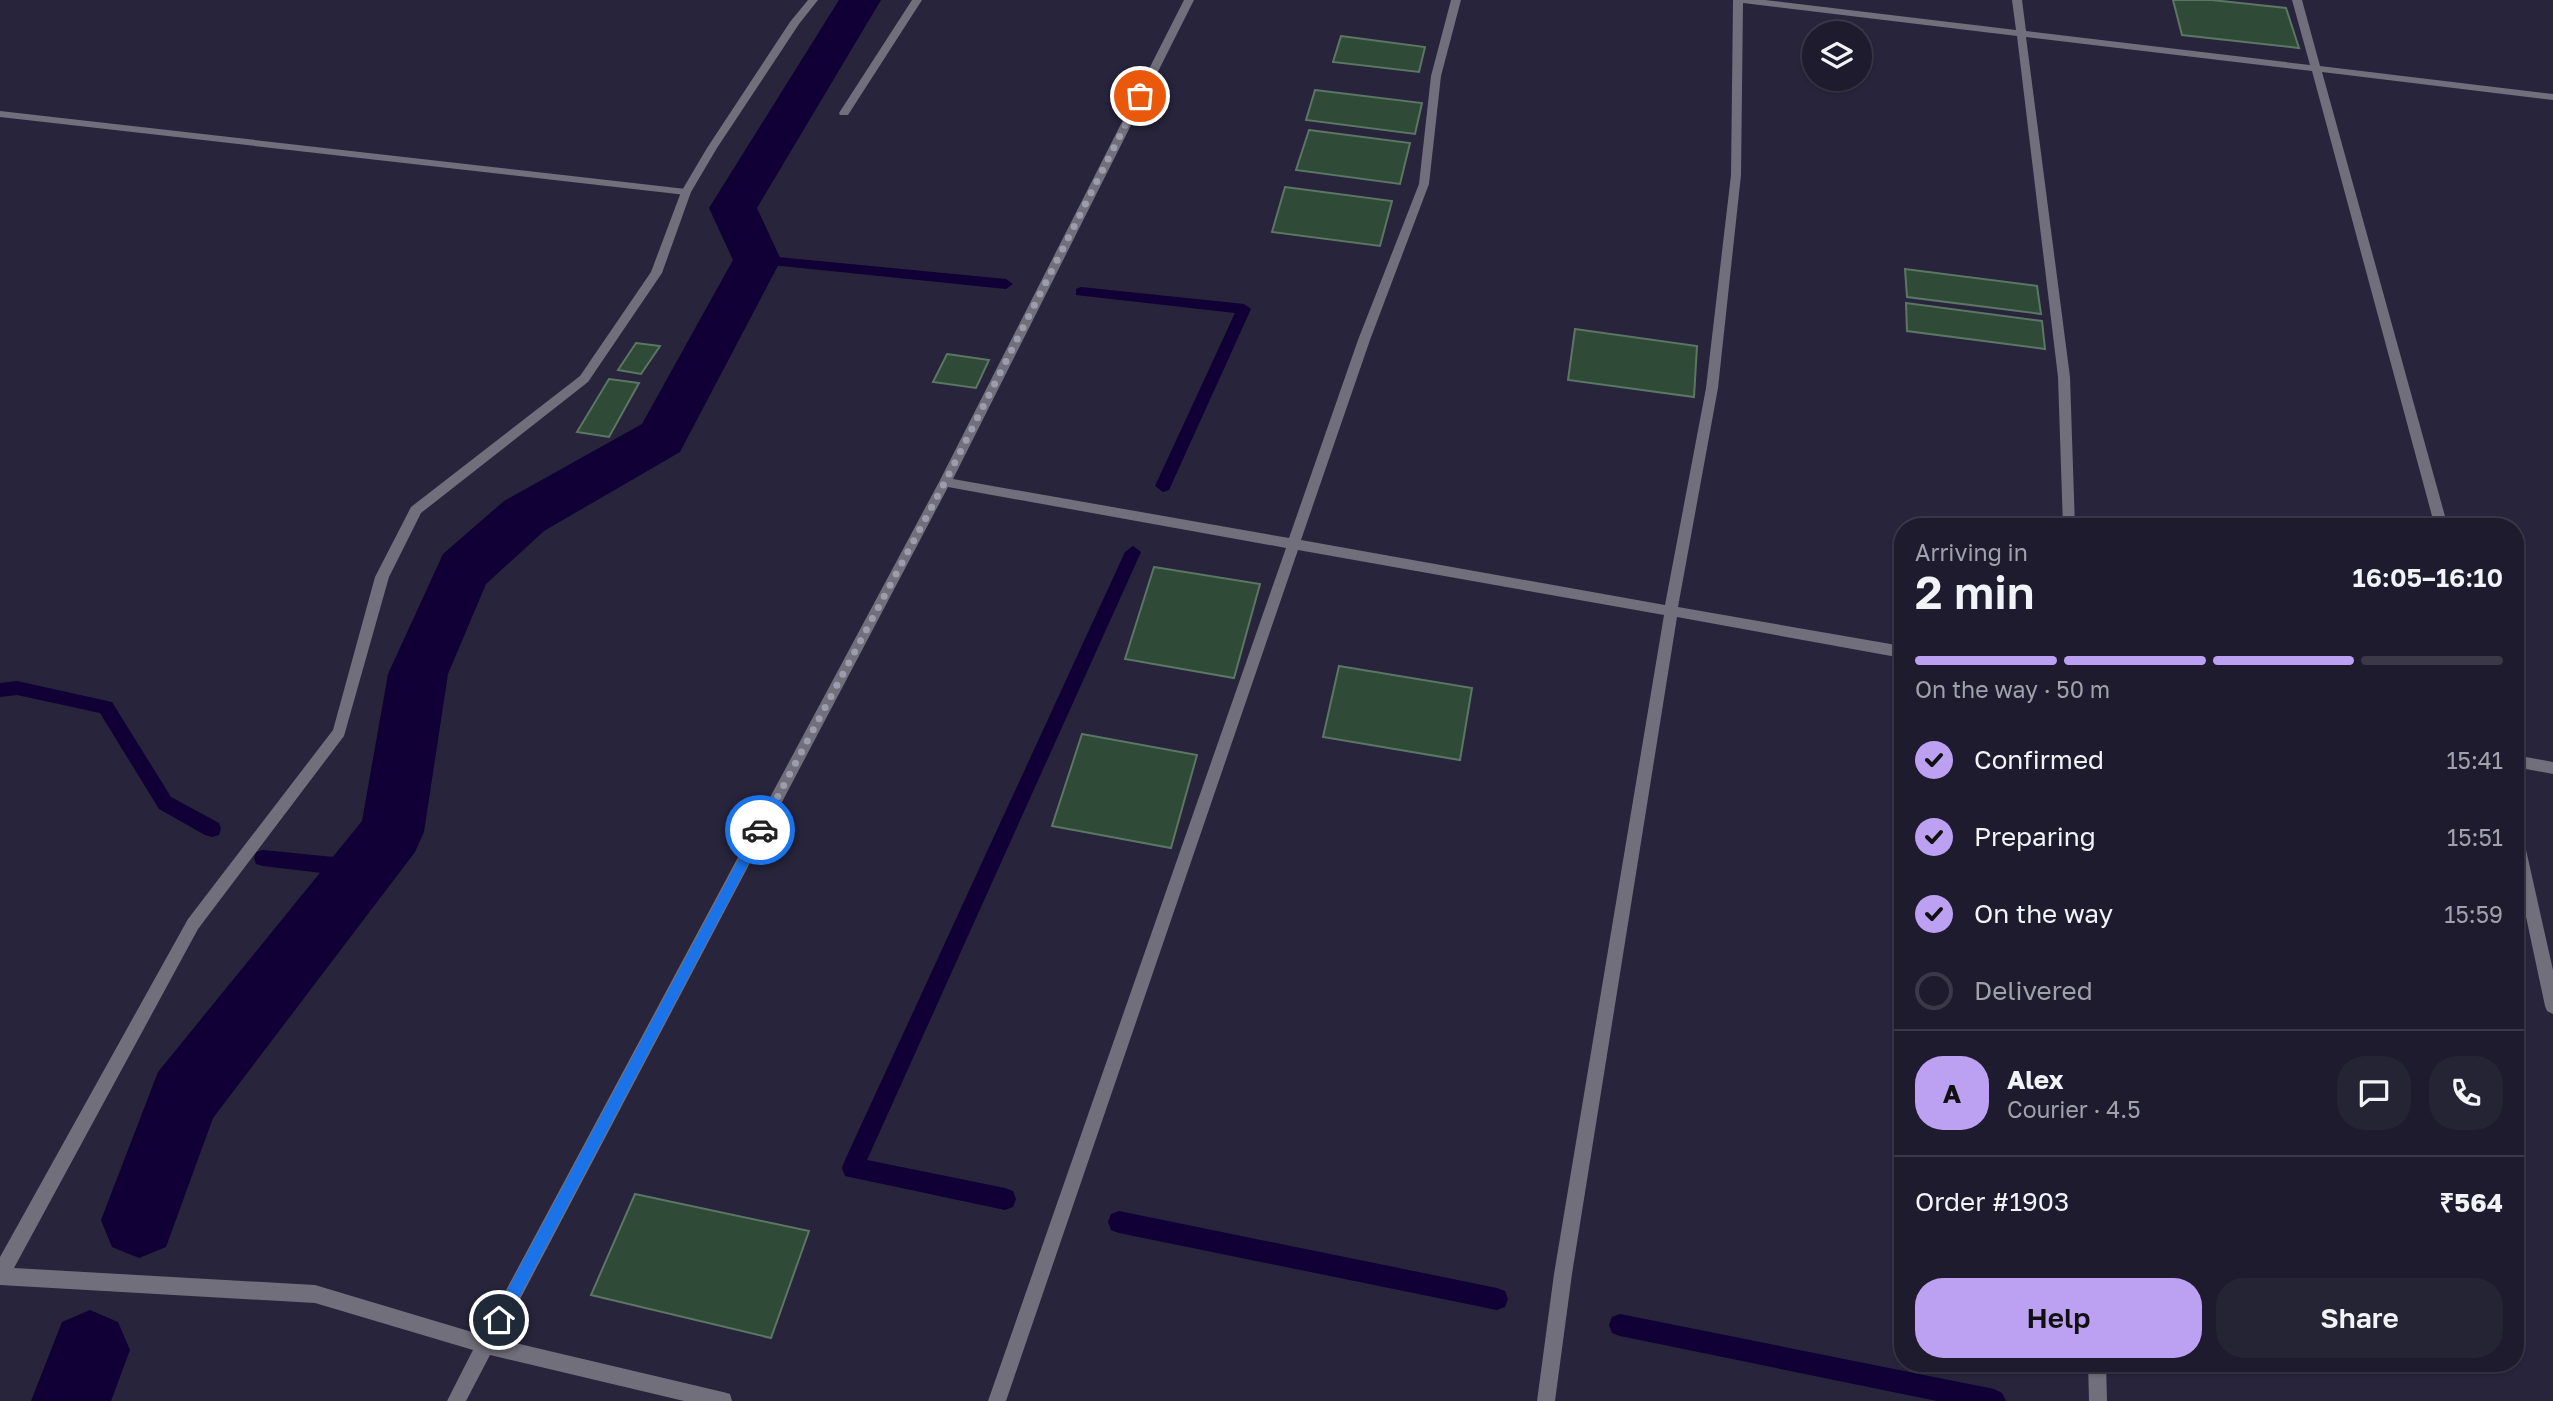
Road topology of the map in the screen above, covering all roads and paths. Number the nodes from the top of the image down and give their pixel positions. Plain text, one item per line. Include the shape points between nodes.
1 (813, 0) edge
2 (917, 0) edge
3 (1189, 0) edge
4 (1456, 0) edge
5 (1740, 0) edge
6 (2017, 0) edge
7 (2297, 0) edge
8 (2020, 33) junction
9 (2317, 69) junction
10 (2553, 97) edge
11 (844, 113) dead end
12 (0, 114) edge
13 (686, 192) junction
14 (945, 482) junction
15 (2069, 518) edge
16 (2439, 518) edge
17 (1295, 544) junction
18 (1671, 611) junction
19 (1894, 651) edge
20 (2524, 763) edge
21 (2553, 768) edge
22 (2524, 873) edge
23 (2553, 1006) edge
24 (0, 1275) edge
25 (486, 1345) junction
26 (2097, 1372) edge
27 (456, 1401) edge
28 (723, 1401) edge
29 (997, 1401) edge
30 (1546, 1401) edge
31 (2098, 1401) edge

1 - 13 street
2 - 11 street
3 - 14 street
4 - 17 street via 1436,76 1424,184 1364,340
5 - 8 street
5 - 18 street via 1734,188 1712,388
6 - 8 street
7 - 9 street
8 - 9 street
8 - 15 street via 2064,377
9 - 10 street
9 - 16 street
12 - 13 street
13 - 24 street via 656,273 584,379 416,510 382,577 339,732 194,924
14 - 17 street
14 - 25 street
17 - 18 street
17 - 29 street
18 - 19 street
18 - 30 street
20 - 21 street
22 - 23 street
24 - 25 street via 315,1294
25 - 27 street
25 - 28 street
26 - 31 street

